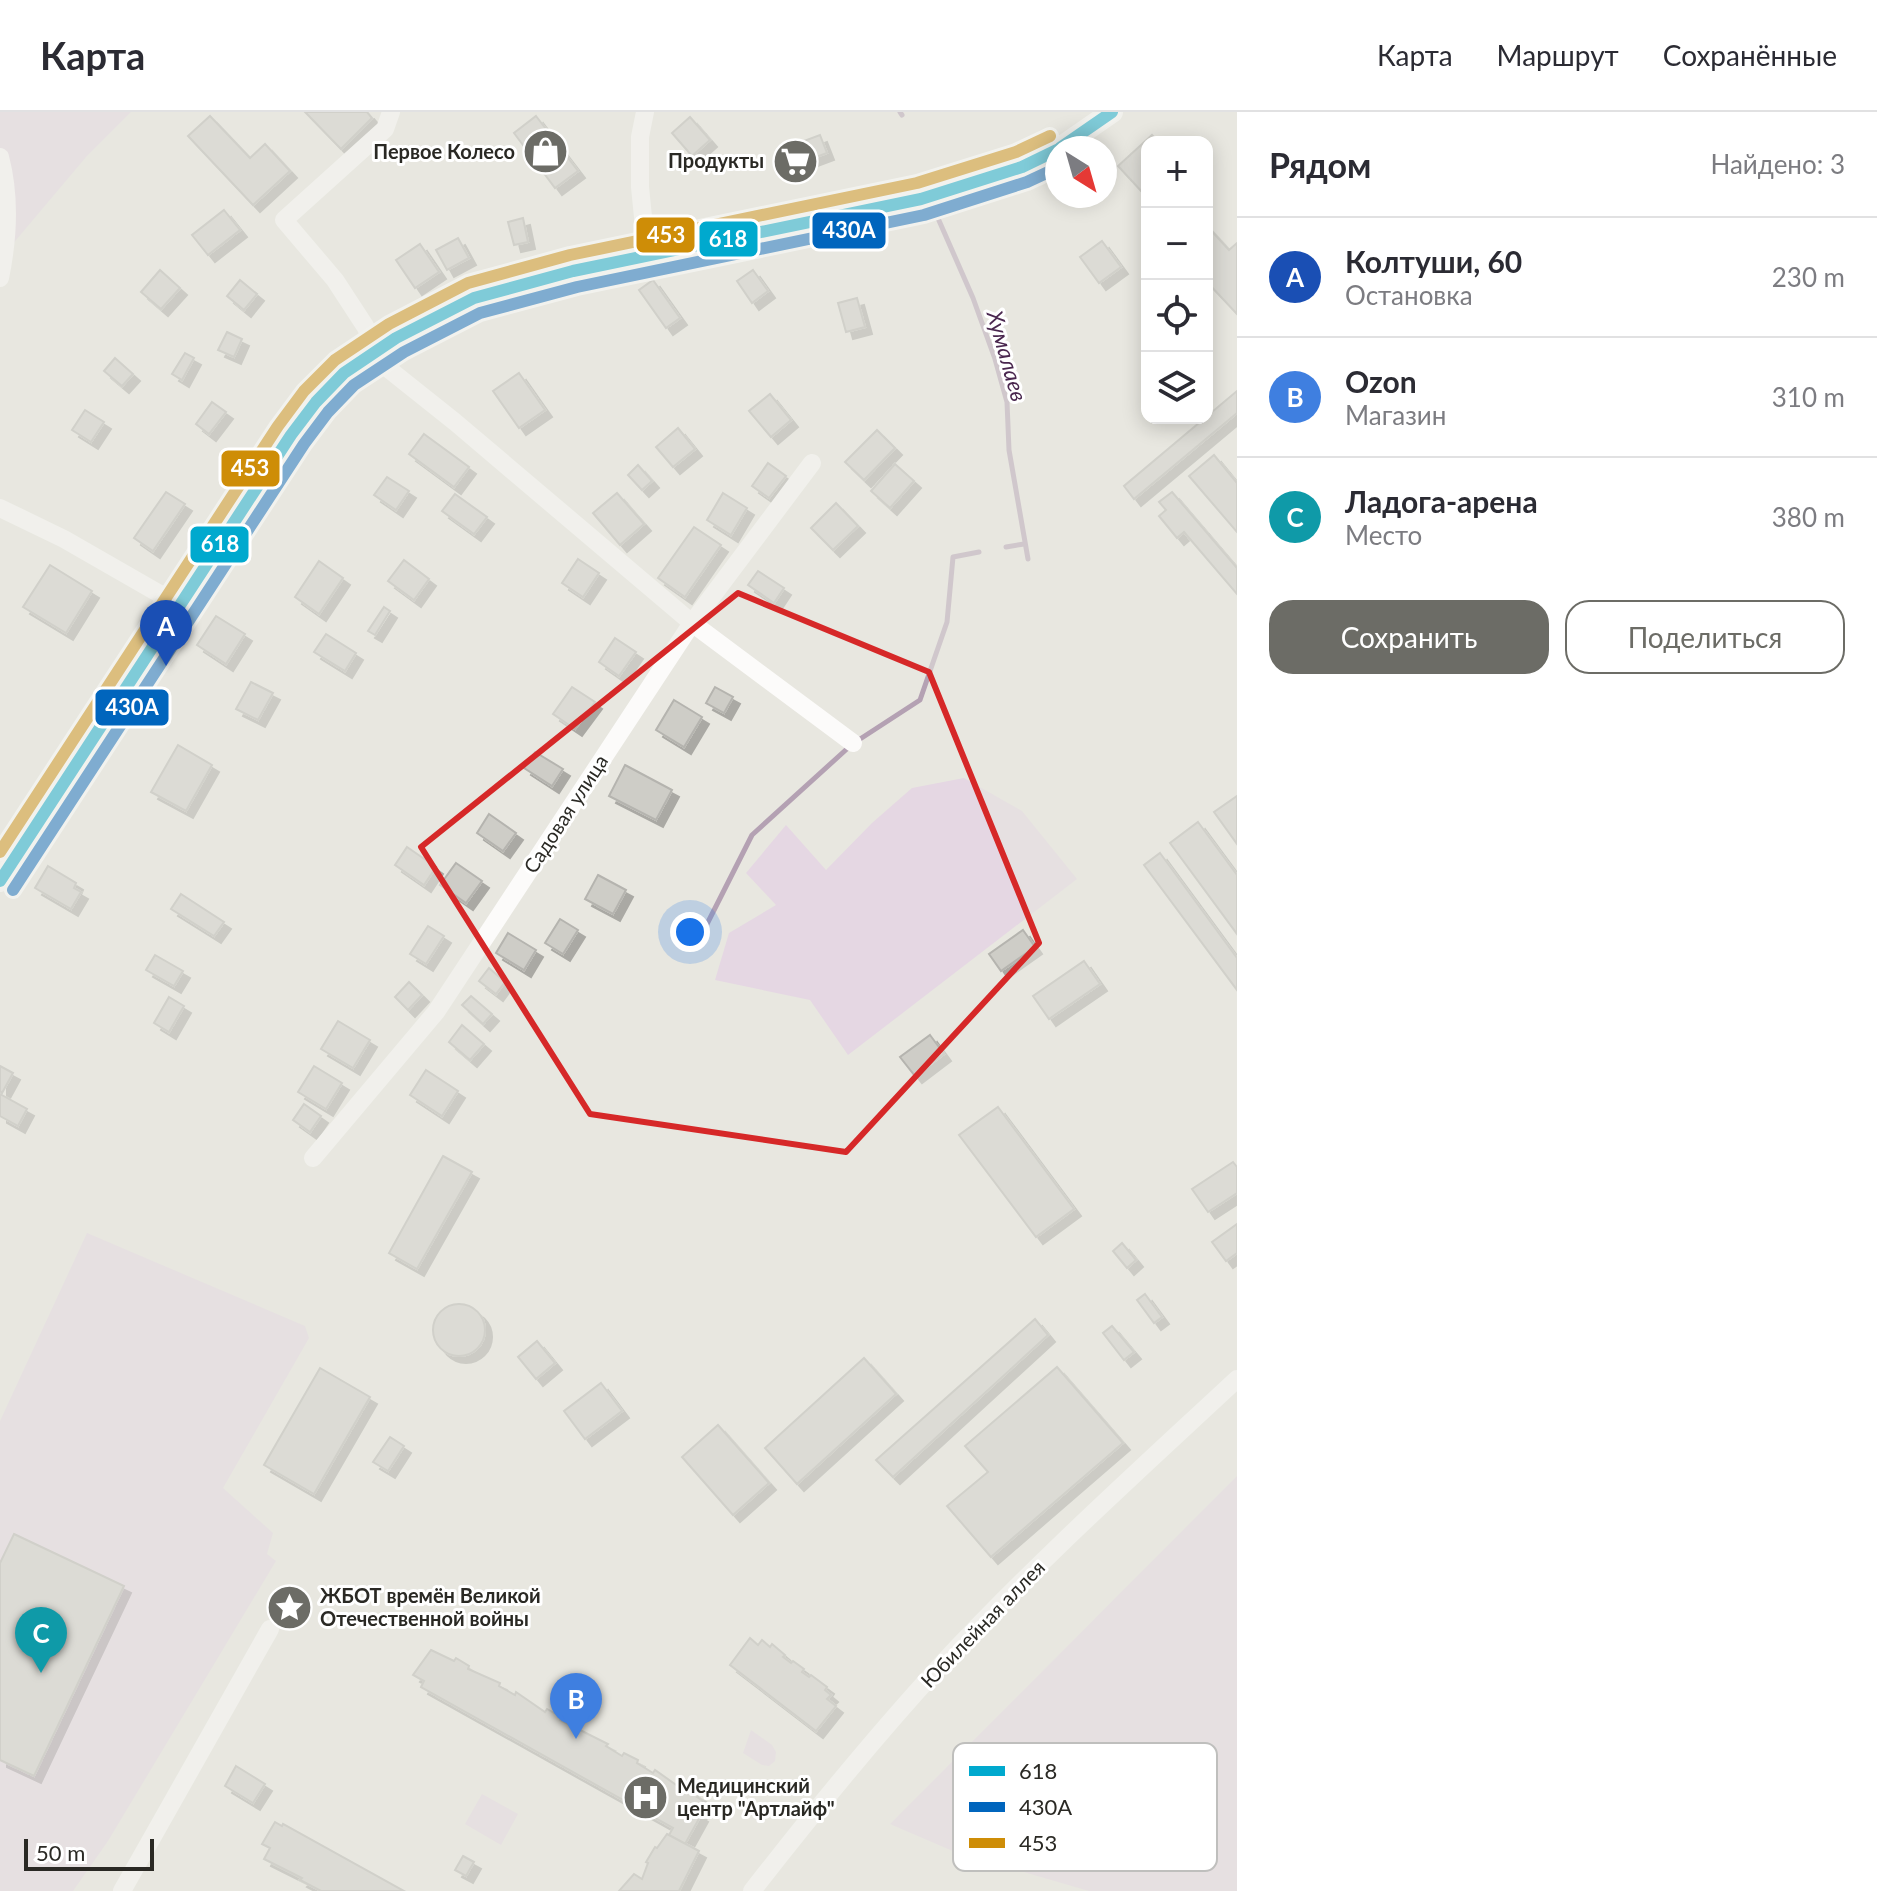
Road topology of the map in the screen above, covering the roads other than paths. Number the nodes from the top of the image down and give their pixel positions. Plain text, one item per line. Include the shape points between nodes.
1 (391, 112) edge
2 (645, 112) edge
3 (1112, 112) edge
4 (1077, 136) edge
5 (1045, 156) edge
6 (0, 157) edge
7 (642, 256) junction
8 (0, 278) edge
9 (377, 350) junction
10 (812, 463) dead end
11 (0, 508) edge
12 (179, 605) junction
13 (692, 623) junction
14 (853, 743) dead end
15 (0, 881) edge
16 (313, 1158) dead end
17 (1237, 1379) edge
18 (270, 1629) dead end
19 (122, 1891) edge
20 (752, 1891) edge

1 - 9 street via 385,129 284,220 335,280
2 - 7 street via 640,137
3 - 4 main road
5 - 7 main road via 921,199
6 - 8 street via 7,198
7 - 9 main road via 474,298
9 - 12 main road via 316,402
9 - 13 street via 386,367
10 - 13 street, Садовая улица
11 - 12 street
12 - 15 main road
13 - 14 street
13 - 16 street, Садовая улица via 436,1012
17 - 20 street, Юбилейная аллея via 941,1665
18 - 19 street

